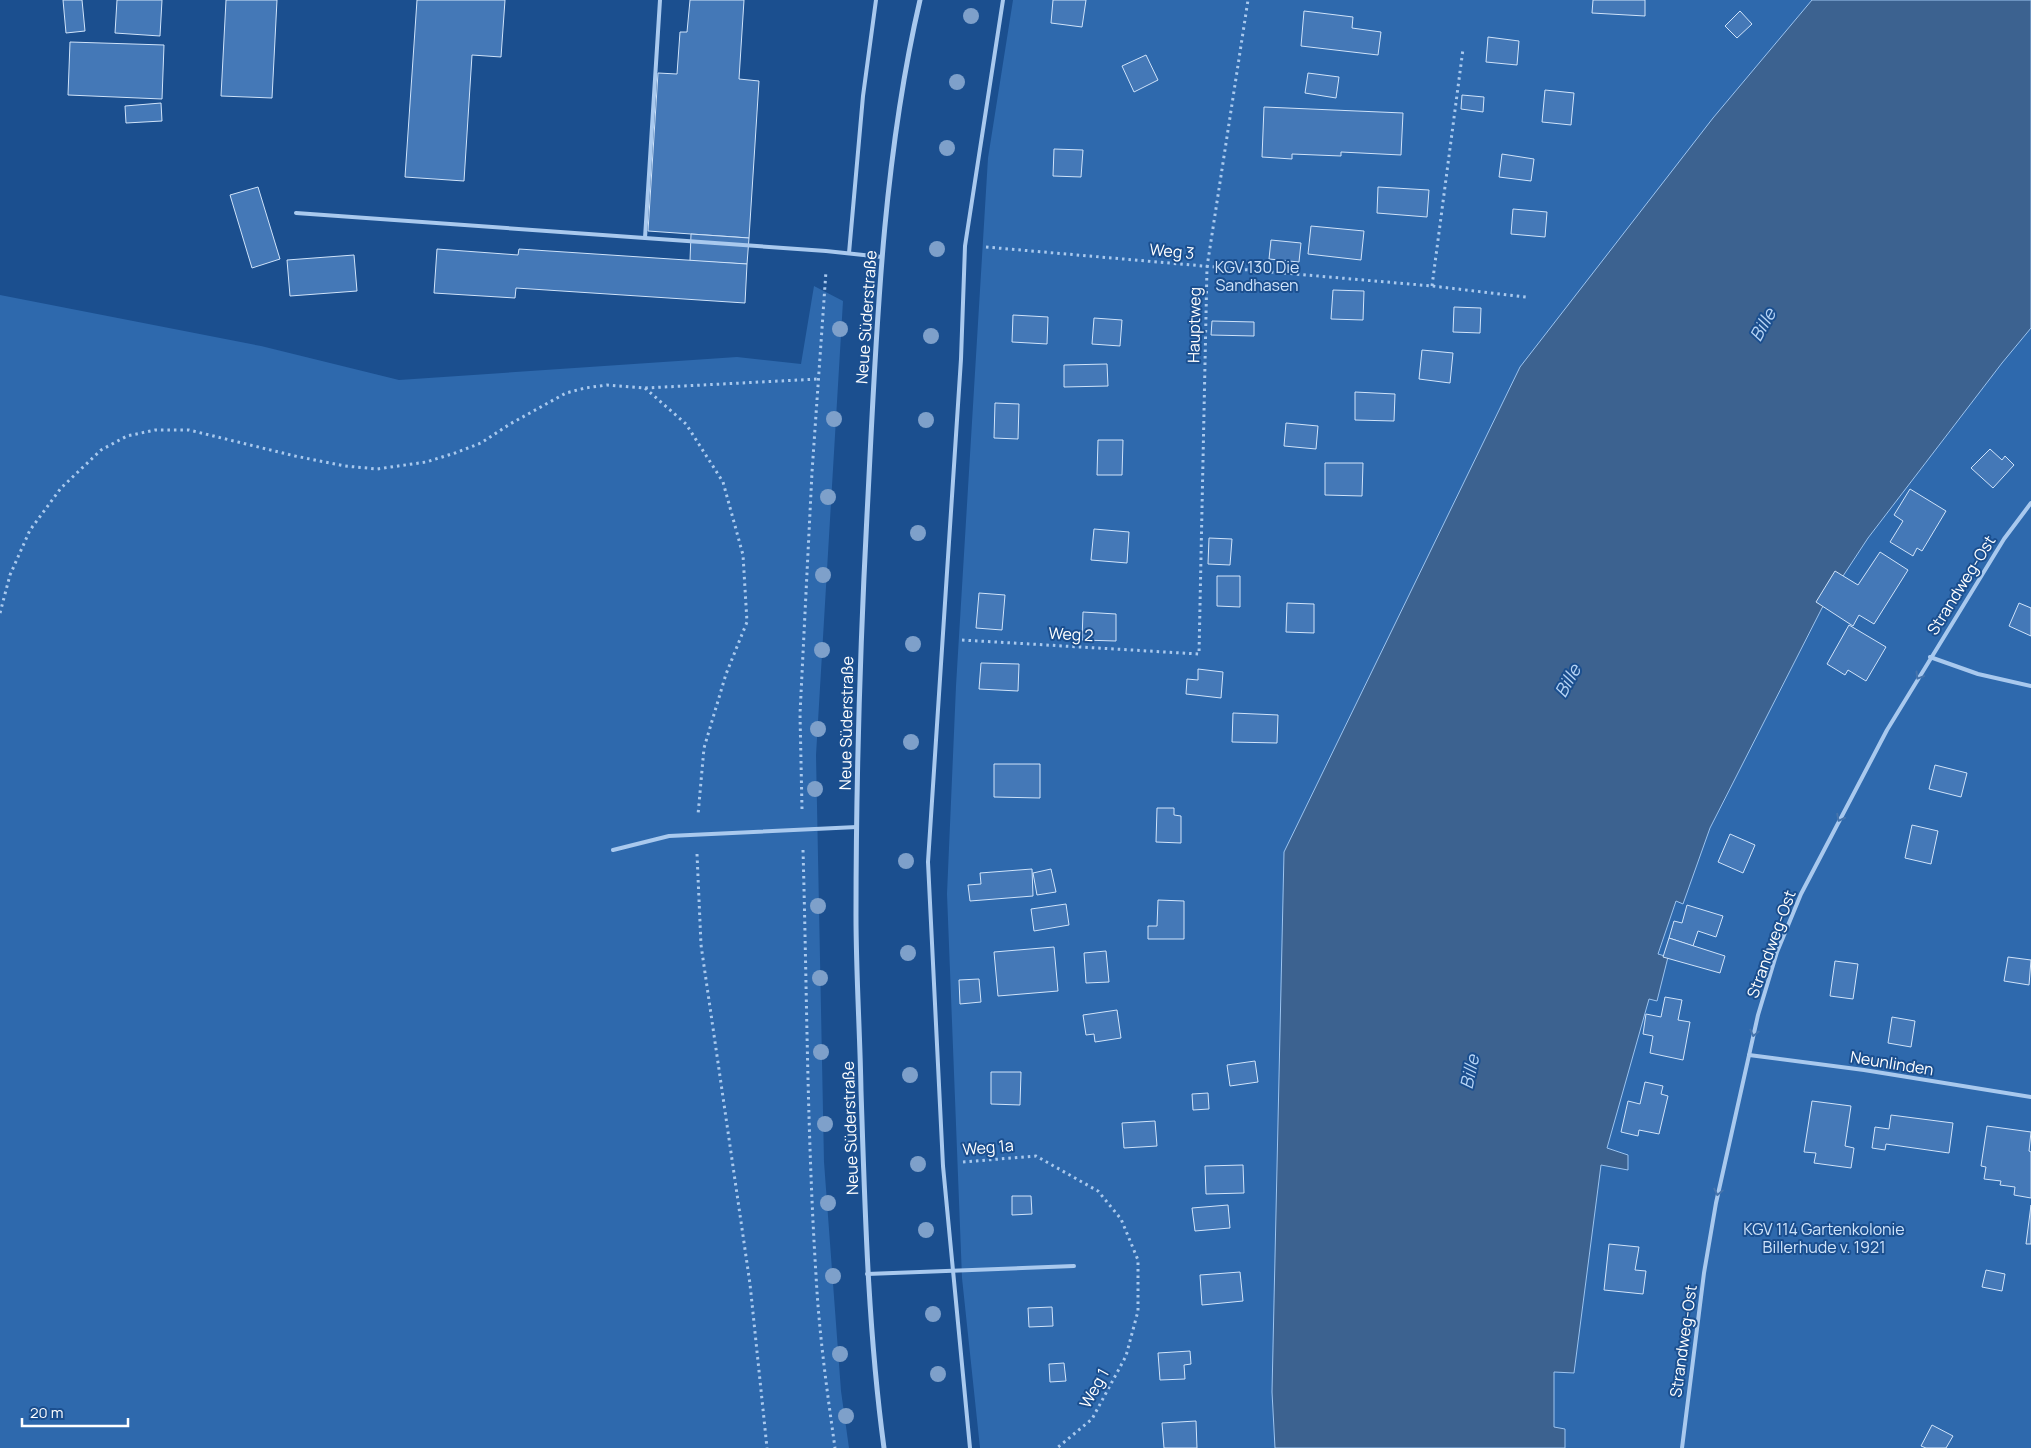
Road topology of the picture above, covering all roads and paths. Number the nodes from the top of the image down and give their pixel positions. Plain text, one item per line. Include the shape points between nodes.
1 (660, 0) edge
2 (876, 0) edge
3 (920, 0) edge
4 (1003, 0) edge
5 (1248, 0) edge
6 (1462, 50) dead end
7 (296, 213) dead end
8 (645, 238) junction
9 (965, 246) junction
10 (849, 253) junction
11 (882, 256) junction
12 (1207, 267) junction
13 (1432, 286) junction
14 (1526, 297) dead end
15 (818, 379) dead end
16 (645, 388) junction
17 (2031, 503) edge
18 (0, 613) edge
19 (941, 639) junction
20 (1199, 654) joint
21 (1930, 658) junction
22 (2031, 686) edge
23 (857, 827) junction
24 (697, 834) junction
25 (613, 850) dead end
26 (1749, 1055) junction
27 (2031, 1097) edge
28 (1036, 1156) joint
29 (943, 1166) junction
30 (1074, 1266) dead end
31 (953, 1271) junction
32 (866, 1274) junction
33 (767, 1448) edge
34 (884, 1448) edge
35 (970, 1448) edge
36 (1057, 1448) edge
37 (1682, 1448) edge

1 - 8 lane
2 - 10 lane via 863,96
3 - 11 street, Neue Süderstraße via 894,134
4 - 9 lane
5 - 12 path, Hauptweg
6 - 13 path
7 - 8 lane
8 - 10 lane
9 - 12 path, Weg 3
9 - 19 lane via 961,359
10 - 11 lane
11 - 23 street, Neue Süderstraße via 859,660
12 - 13 path, Weg 3
12 - 20 path, Hauptweg
13 - 14 path, Weg 3
15 - 16 path
16 - 18 path via 607,385 566,393 481,443 426,462 377,469 345,466 189,430 155,430 128,436 102,450 61,488 30,530 10,574
16 - 24 path via 686,424 722,482 743,555 747,622 726,674 704,748
17 - 21 lane, Strandweg-Ost via 2004,539
19 - 20 path, Weg 2
19 - 29 lane via 928,862
21 - 22 lane via 1978,674
21 -> 26 lane, Strandweg-Ost via 1887,730 1801,894 1778,952
23 - 24 lane
23 - 32 street, Neue Süderstraße via 856,920
24 - 25 lane via 669,836
24 - 33 path via 701,945 750,1284
26 - 27 lane, Neunlinden
26 -> 37 lane, Strandweg-Ost via 1716,1203
28 - 29 path, Weg 1a
28 - 36 path, Weg 1 via 1098,1191 1121,1219 1138,1260 1138,1311 1126,1356 1092,1419
29 - 31 lane
30 - 31 lane
31 - 32 lane
31 - 35 lane
32 - 34 street, Neue Süderstraße via 874,1379

